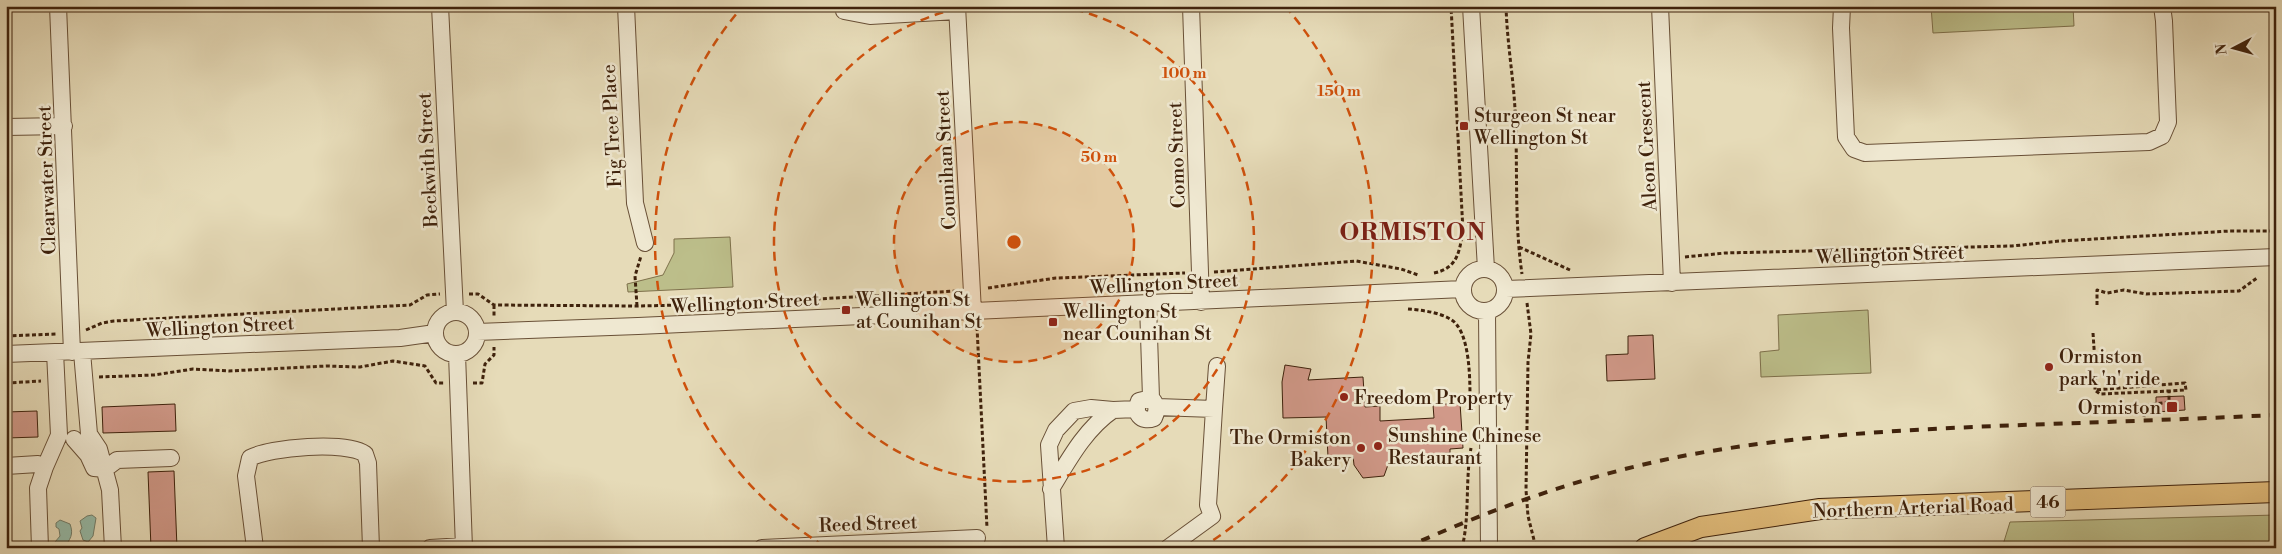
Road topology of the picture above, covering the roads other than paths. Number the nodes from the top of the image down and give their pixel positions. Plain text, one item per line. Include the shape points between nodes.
1 (58, 6) edge
2 (440, 6) edge
3 (626, 6) edge
4 (1191, 6) edge
5 (1471, 6) edge
6 (1660, 6) edge
7 (1842, 6) edge
8 (2162, 6) edge
9 (957, 9) edge
10 (844, 11) dead end
11 (64, 126) junction
12 (6, 127) edge
13 (645, 243) road end
14 (2276, 257) edge
15 (1486, 269) junction
16 (1672, 283) junction
17 (1463, 289) junction
18 (1506, 289) junction
19 (1201, 302) junction
20 (1144, 304) junction
21 (455, 312) junction
22 (973, 312) junction
23 (1487, 312) junction
24 (478, 332) junction
25 (435, 333) junction
26 (55, 352) junction
27 (77, 352) junction
28 (6, 354) edge
29 (458, 354) junction
30 (1217, 366) dead end
31 (1147, 403) junction
32 (1113, 410) junction
33 (1214, 410) junction
34 (74, 436) junction
35 (171, 458) dead end
36 (6, 466) edge
37 (45, 467) junction
38 (104, 469) junction
39 (1051, 489) junction
40 (2276, 492) edge
41 (977, 538) road end
42 (882, 545) edge
43 (464, 547) edge
44 (40, 548) edge
45 (113, 548) edge
46 (254, 548) edge
47 (371, 548) edge
48 (430, 548) edge
49 (762, 548) edge
50 (1056, 548) edge
51 (1168, 548) edge
52 (1489, 548) edge
53 (1645, 548) edge

1 - 11 street, Clearwater Street
2 - 21 street, Beckwith Street
3 - 13 street, Fig Tree Place via 635,203
4 - 19 street, Como Street
5 - 15 street
6 - 16 street, Aleon Crescent
7 - 8 street via 1846,137 1854,149 1865,153 2149,142 2162,136 2168,122
9 - 10 street via 870,16
9 - 22 street, Counihan Street
11 - 12 street
11 - 27 street, Clearwater Street via 72,333
14 - 16 street, Wellington Street
15 - 17 street via 1470,274
15 - 18 street via 1500,275
16 - 18 street, Wellington Street
17 - 19 street, Wellington Street
17 - 23 street via 1470,306
18 - 23 street via 1501,304
19 - 20 street, Wellington Street
20 - 22 street, Wellington Street
20 - 31 street
21 - 24 street via 471,317
21 - 25 street via 441,318
22 - 24 street, Wellington Street
23 - 52 street
24 - 29 street via 472,347
25 - 27 street, Wellington Street via 400,338
25 - 29 street via 442,348
26 - 27 street, Wellington Street
26 - 28 street, Wellington Street
26 - 34 street via 56,381
27 - 34 street, Clearwater Street via 84,379
29 - 43 street
30 - 33 street
31 - 32 street
31 - 33 street
32 - 39 street via 1091,430
32 - 39 street via 1091,408 1074,411 1056,430 1049,445
33 - 51 street via 1208,505 1212,516
34 - 37 street
34 - 38 street via 99,450
35 - 38 street via 117,460
36 - 37 street via 38,464
37 - 44 street via 38,488
38 - 45 street via 110,490
39 - 50 street
40 - 53 main road, Northern Arterial Road / 46 via 1820,509 1701,528
41 - 42 street, Reed Street
42 - 49 street, Reed Street
43 - 48 street
46 - 47 street via 246,476 250,458 285,450 332,448 350,448 365,454

